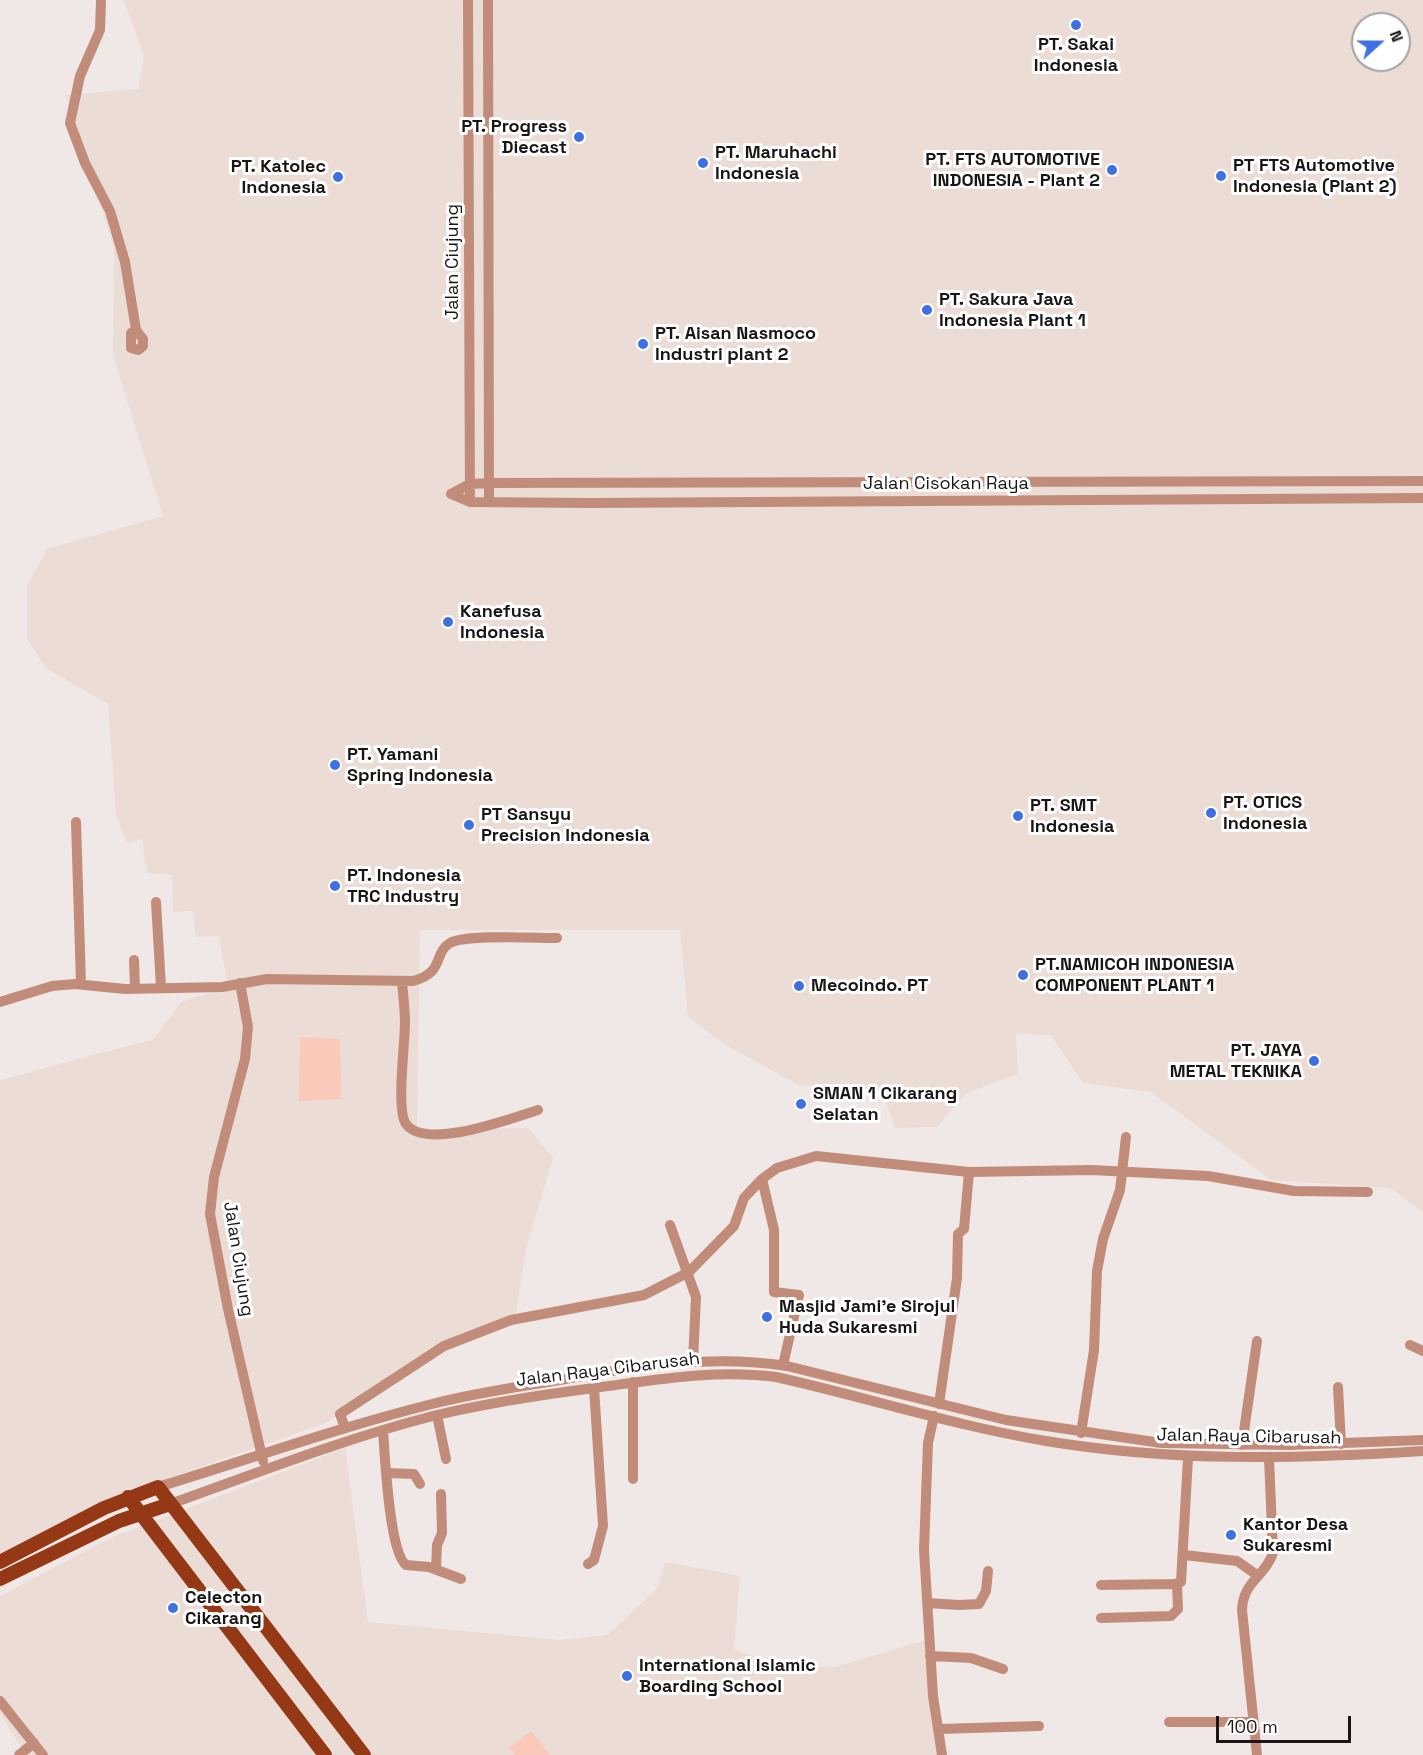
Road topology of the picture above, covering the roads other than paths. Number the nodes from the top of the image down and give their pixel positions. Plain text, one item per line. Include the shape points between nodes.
1 (101, 0) edge
2 (468, 0) edge
3 (488, 0) edge
4 (136, 330) dead end
5 (1423, 481) edge
6 (489, 483) junction
7 (470, 484) junction
8 (1423, 498) edge
9 (470, 502) junction
10 (489, 502) junction
11 (76, 822) dead end
12 (156, 902) dead end
13 (556, 938) dead end
14 (134, 960) dead end
15 (402, 981) junction
16 (240, 983) junction
17 (81, 984) junction
18 (161, 987) junction
19 (135, 988) junction
20 (0, 1002) edge
21 (538, 1110) dead end
22 (1126, 1137) dead end
23 (1124, 1171) junction
24 (969, 1172) junction
25 (762, 1179) junction
26 (1368, 1192) dead end
27 (670, 1225) dead end
28 (689, 1272) junction
29 (1257, 1341) dead end
30 (1410, 1345) dead end
31 (1423, 1352) edge
32 (693, 1361) junction
33 (706, 1361) junction
34 (764, 1362) junction
35 (783, 1365) junction
36 (708, 1375) junction
37 (764, 1375) junction
38 (633, 1382) junction
39 (1338, 1387) dead end
40 (594, 1388) junction
41 (939, 1404) junction
42 (437, 1415) junction
43 (934, 1416) junction
44 (345, 1428) junction
45 (383, 1431) junction
46 (1081, 1433) junction
47 (1423, 1440) edge
48 (1341, 1444) junction
49 (1243, 1445) junction
50 (1423, 1451) edge
51 (262, 1454) junction
52 (1244, 1457) junction
53 (1188, 1458) junction
54 (1269, 1458) junction
55 (446, 1460) dead end
56 (264, 1471) junction
57 (387, 1473) junction
58 (633, 1479) dead end
59 (420, 1484) dead end
60 (158, 1486) junction
61 (441, 1494) dead end
62 (128, 1497) junction
63 (170, 1504) junction
64 (140, 1514) junction
65 (1184, 1555) junction
66 (0, 1562) edge
67 (588, 1564) dead end
68 (436, 1569) junction
69 (987, 1571) dead end
70 (1257, 1575) junction
71 (0, 1579) edge
72 (461, 1579) dead end
73 (1177, 1584) junction
74 (1101, 1586) dead end
75 (928, 1603) junction
76 (1101, 1618) dead end
77 (930, 1656) junction
78 (1003, 1669) dead end
79 (0, 1701) edge
80 (1169, 1722) dead end
81 (1252, 1722) junction
82 (1039, 1726) dead end
83 (939, 1730) junction
84 (34, 1743) junction
85 (19, 1755) edge
86 (43, 1755) edge
87 (325, 1755) edge
88 (364, 1755) edge
89 (942, 1755) edge
90 (1257, 1755) edge

1 - 4 street via 100,30 80,76 70,123 110,211 125,262
2 - 7 street, Jalan Ciujung
3 - 6 street
5 - 6 street, Jalan Cisokan Raya
6 - 7 street, Jalan Cisokan Raya
6 - 10 street
7 - 9 street, Jalan Ciujung
7 - 9 street via 451,494
8 - 10 street, Jalan Cisokan Raya
9 - 10 street, Jalan Cisokan Raya
11 - 17 street
12 - 18 street
13 - 15 street via 452,942 432,973
14 - 19 street
15 - 16 street via 273,979
15 - 21 street via 405,1024 401,1106 409,1127 425,1133 484,1129
16 - 18 street via 222,987
16 - 51 street, Jalan Ciujung via 249,1027 246,1059 214,1177 210,1214
17 - 19 street
17 - 20 street via 52,986
18 - 19 street
22 - 23 street
23 - 24 street
23 - 26 street via 1208,1176 1294,1191
23 - 46 street via 1098,1262 1094,1350
24 - 25 street via 816,1156 777,1168
24 - 41 street via 964,1229 956,1241 957,1278
25 - 28 street via 744,1198 734,1226
25 - 35 street via 774,1230 774,1292 799,1295
27 - 28 street
28 - 32 street via 696,1305
28 - 44 street via 644,1294 511,1320 444,1346 340,1414
29 - 49 street
30 - 31 street
32 - 33 street, Jalan Raya Cibarusah
32 - 44 street, Jalan Raya Cibarusah via 607,1371 470,1395
33 - 34 street, Jalan Raya Cibarusah
33 - 36 street
34 - 35 street, Jalan Raya Cibarusah
34 - 37 street
35 - 41 street, Jalan Raya Cibarusah
36 - 37 street, Jalan Raya Cibarusah
36 - 38 street, Jalan Raya Cibarusah
37 - 43 street, Jalan Raya Cibarusah
38 - 40 street, Jalan Raya Cibarusah
38 - 58 street
39 - 48 street
40 - 42 street, Jalan Raya Cibarusah
40 - 67 street via 603,1526 594,1560
41 - 46 street, Jalan Raya Cibarusah
42 - 45 street, Jalan Raya Cibarusah
42 - 55 street
43 - 53 street, Jalan Raya Cibarusah via 1045,1441
43 - 75 street via 928,1443 924,1550
44 - 51 street, Jalan Raya Cibarusah
45 - 56 street, Jalan Raya Cibarusah
45 - 57 street
46 - 49 street, Jalan Raya Cibarusah via 1161,1443
47 - 48 street, Jalan Raya Cibarusah
48 - 49 street, Jalan Raya Cibarusah
49 - 52 street
50 - 54 street, Jalan Raya Cibarusah
51 - 56 street, Jalan Ciujung
51 - 60 street, Jalan Raya Cibarusah
52 - 53 street, Jalan Raya Cibarusah
52 - 54 street, Jalan Raya Cibarusah
53 - 65 street
54 - 70 street via 1273,1553
56 - 63 street, Jalan Raya Cibarusah
57 - 59 street via 411,1473
57 - 68 street via 400,1558 406,1565
60 - 62 main road, Jalan Raya Cibarusah
60 - 63 main road
61 - 68 street via 442,1533
62 - 64 main road
62 - 66 main road, Jalan Raya Cibarusah
63 - 64 main road, Jalan Raya Cibarusah
63 - 88 main road
64 - 71 main road, Jalan Raya Cibarusah
64 - 87 main road
65 - 70 street via 1237,1561
65 - 73 street via 1181,1582
68 - 72 street
69 - 75 street via 986,1591 979,1604
70 - 81 street via 1244,1591 1242,1610
73 - 74 street
73 - 76 street via 1178,1609 1171,1616
75 - 77 street
77 - 78 street via 970,1658
77 - 83 street
79 - 84 street
80 - 81 street
81 - 90 street
82 - 83 street
83 - 89 street
84 - 85 street
84 - 86 street

